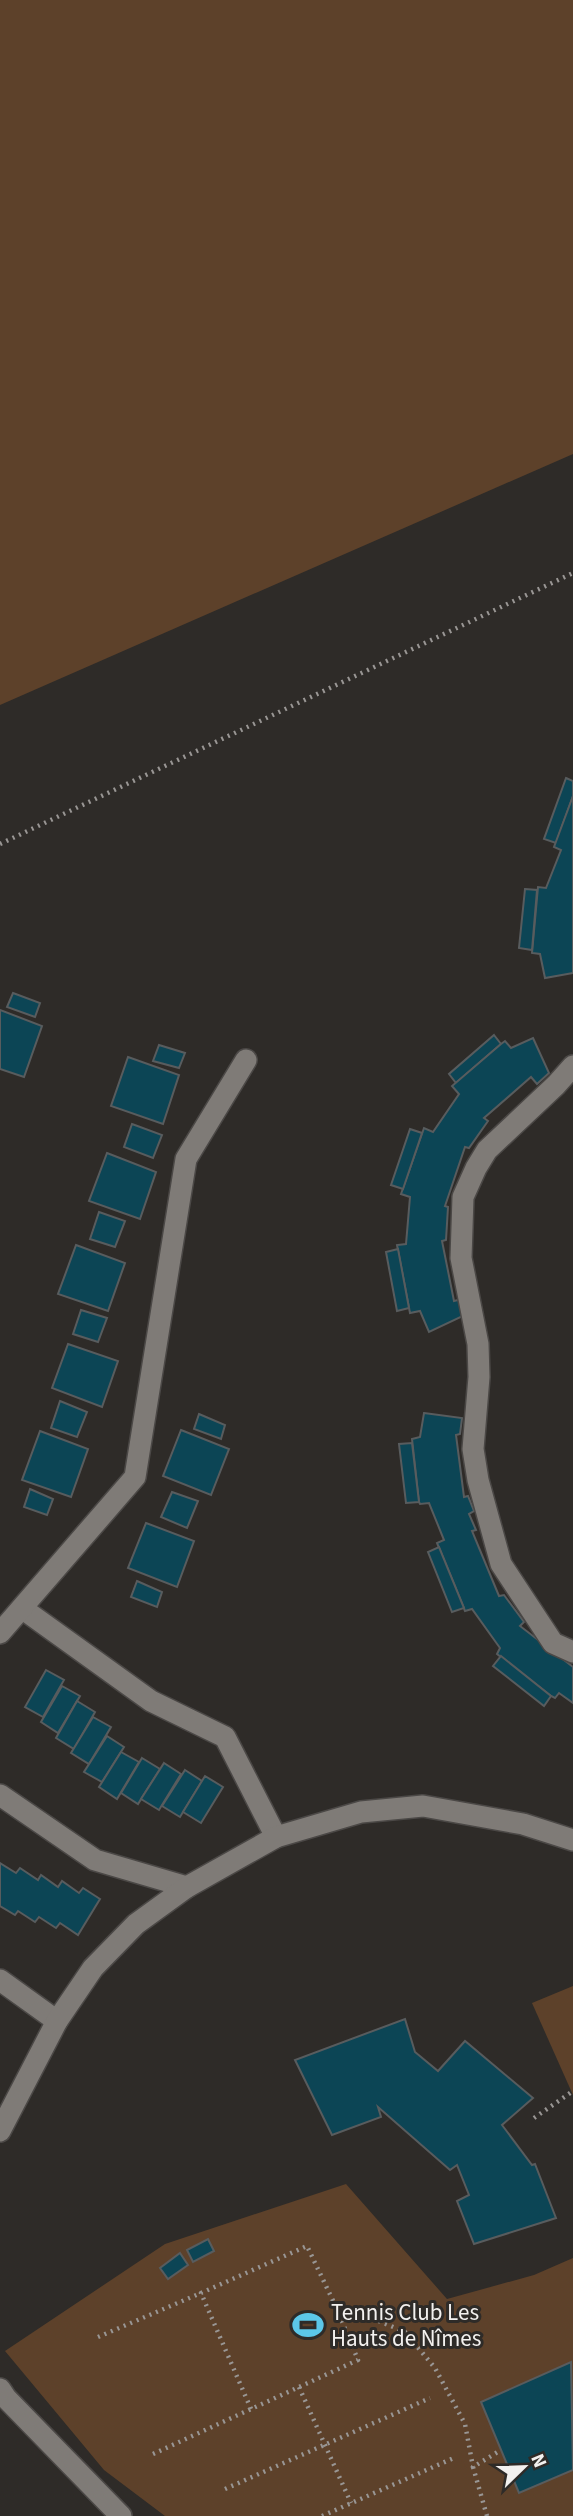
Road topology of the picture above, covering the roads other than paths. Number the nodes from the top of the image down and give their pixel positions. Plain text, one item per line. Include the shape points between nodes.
1 (246, 1060) dead end
2 (573, 1066) edge
3 (23, 1609) junction
4 (0, 1633) edge
5 (573, 1652) edge
6 (0, 1796) edge
7 (276, 1837) junction
8 (573, 1840) edge
9 (187, 1887) junction
10 (0, 1980) edge
11 (57, 2021) junction
12 (0, 2131) edge
13 (2, 2396) edge
14 (121, 2516) edge

1 - 3 street via 186,1159 135,1477
2 - 5 street via 487,1150 463,1197 461,1247 478,1344 473,1448 501,1564 553,1643
3 - 4 street
3 - 7 street via 151,1701 225,1737
6 - 9 street via 95,1860
7 - 8 street via 361,1812 423,1806 523,1824
7 - 9 street
9 - 11 street via 119,1941 93,1968
10 - 11 street
11 - 12 street
13 - 14 street

